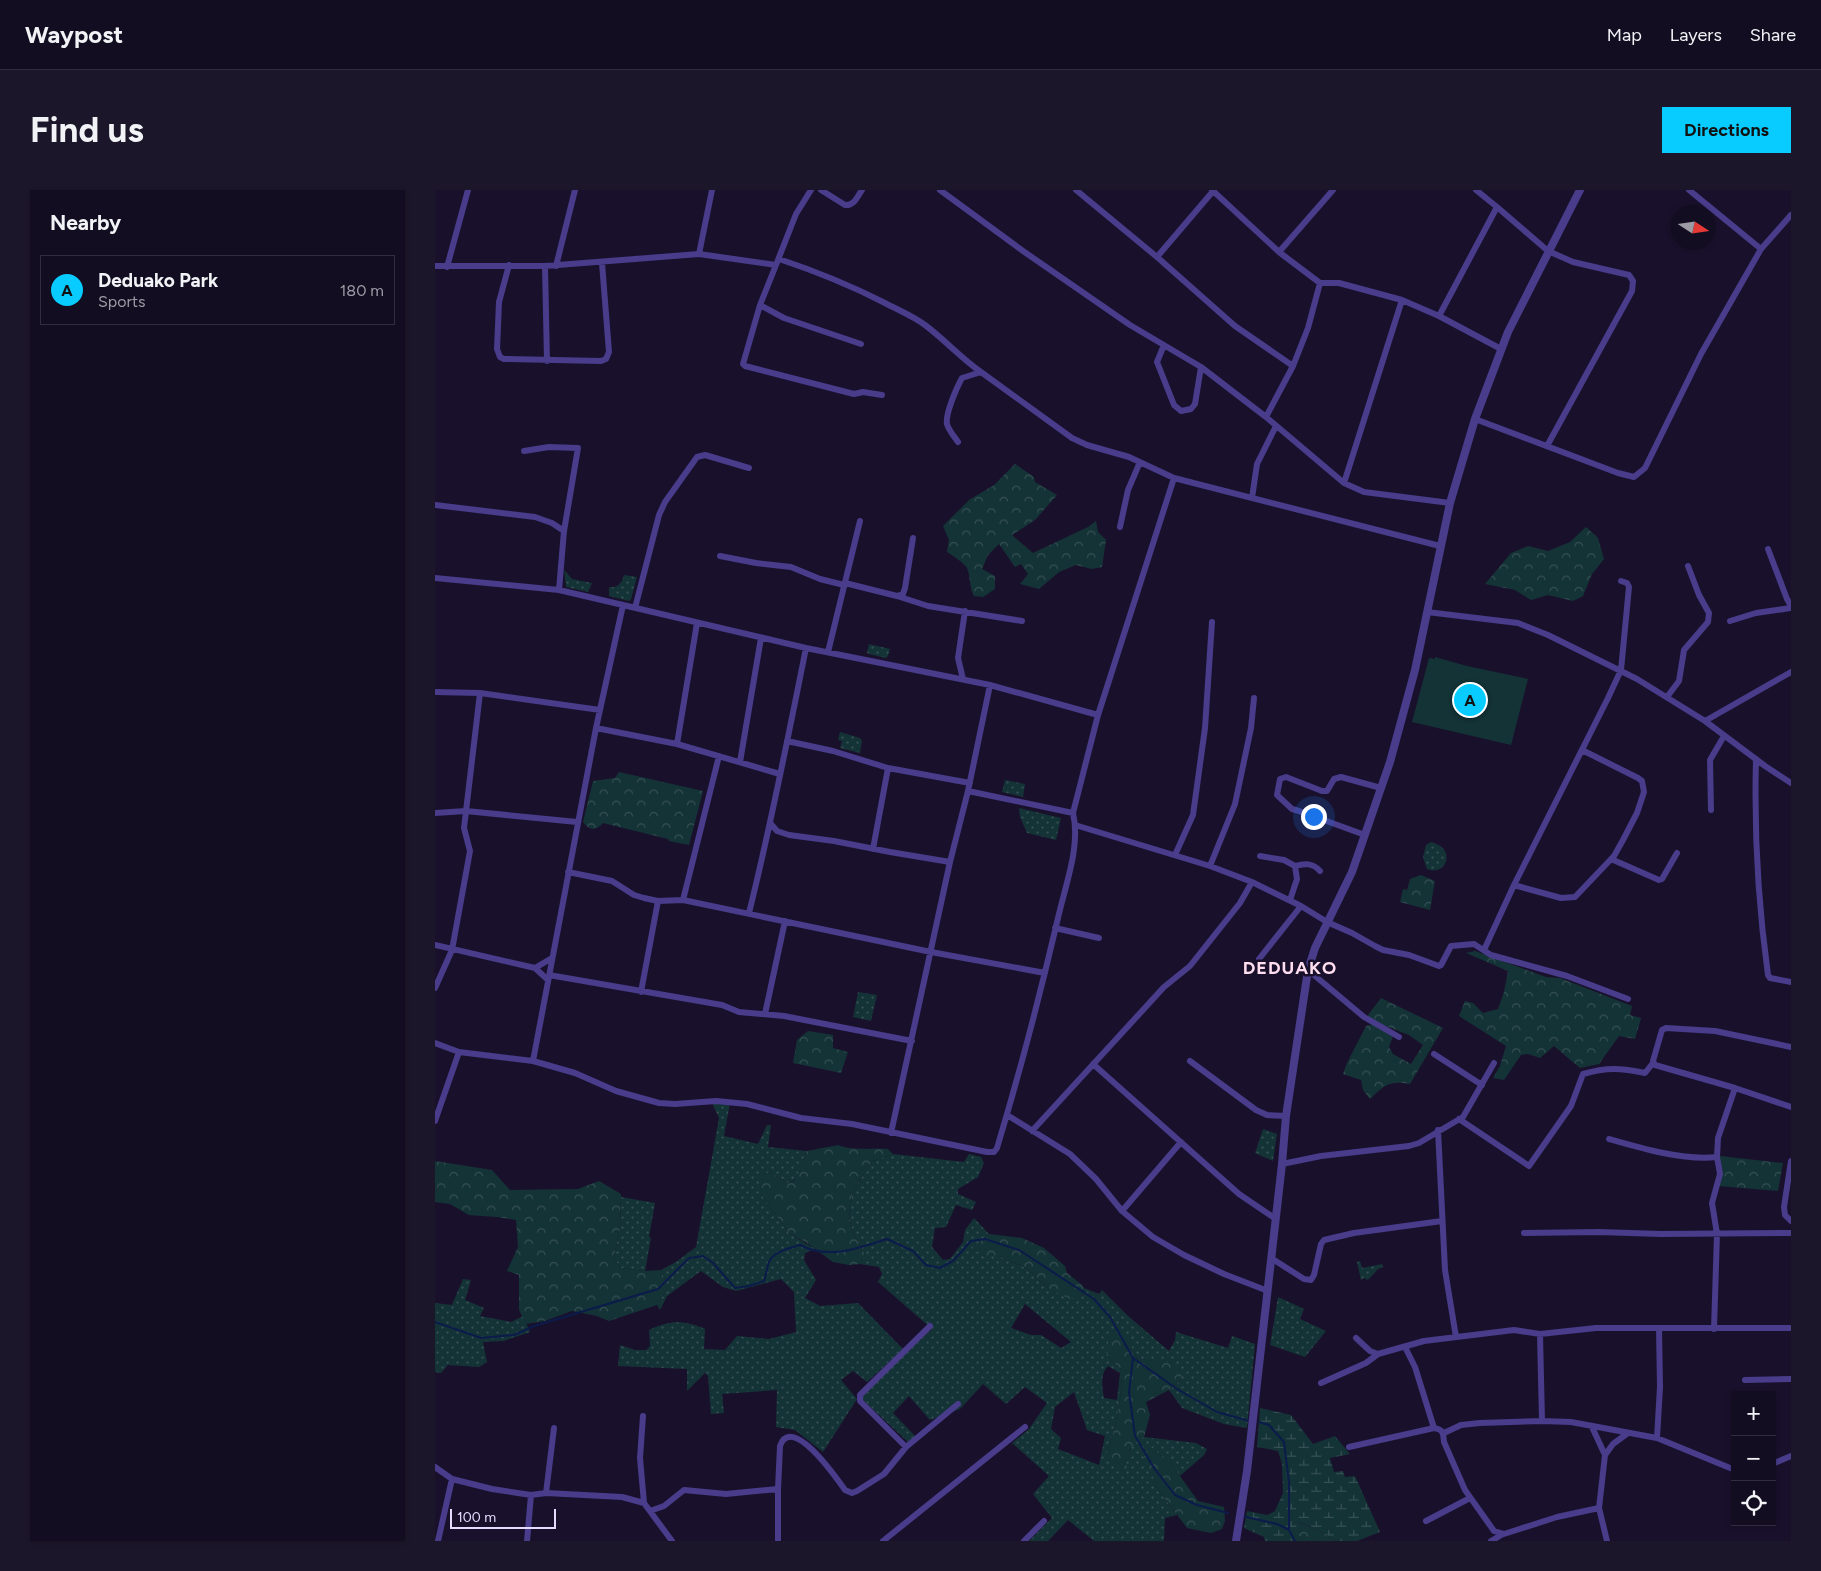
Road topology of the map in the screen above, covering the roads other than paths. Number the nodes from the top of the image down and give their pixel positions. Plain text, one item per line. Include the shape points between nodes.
1 (469, 190) edge
2 (575, 190) edge
3 (712, 190) edge
4 (811, 190) edge
5 (821, 190) edge
6 (861, 190) edge
7 (940, 190) edge
8 (1076, 190) edge
9 (1213, 190) edge
10 (1333, 190) edge
11 (1476, 190) edge
12 (1579, 190) edge
13 (1689, 190) edge
14 (1497, 207) junction
15 (1791, 215) edge
16 (1761, 249) junction
17 (1548, 251) junction
18 (1279, 252) junction
19 (699, 254) junction
20 (1157, 257) junction
21 (777, 262) junction
22 (602, 263) junction
23 (509, 265) junction
24 (435, 266) edge
25 (545, 266) junction
26 (556, 266) junction
27 (447, 267) junction
28 (1320, 283) junction
29 (1402, 300) junction
30 (760, 305) junction
31 (1439, 316) junction
32 (861, 344) dead end
33 (1164, 346) junction
34 (1501, 349) junction
35 (547, 361) junction
36 (1293, 366) junction
37 (1201, 367) junction
38 (981, 372) junction
39 (882, 395) dead end
40 (1266, 417) junction
41 (1475, 419) junction
42 (1277, 426) junction
43 (958, 442) dead end
44 (1547, 446) junction
45 (524, 451) dead end
46 (1140, 462) junction
47 (749, 468) dead end
48 (1174, 478) junction
49 (1344, 483) junction
50 (1251, 498) junction
51 (1450, 503) junction
52 (435, 505) edge
53 (861, 521) dead end
54 (1120, 527) dead end
55 (564, 532) junction
56 (913, 538) dead end
57 (1440, 546) junction
58 (1768, 548) dead end
59 (720, 556) dead end
60 (1688, 566) dead end
61 (435, 578) edge
62 (1621, 581) dead end
63 (844, 584) junction
64 (559, 590) junction
65 (897, 596) junction
66 (623, 605) junction
67 (1791, 607) edge
68 (635, 608) junction
69 (965, 611) junction
70 (1427, 612) junction
71 (1022, 621) dead end
72 (1730, 621) dead end
73 (1212, 622) dead end
74 (697, 623) junction
75 (761, 638) junction
76 (806, 648) junction
77 (828, 652) junction
78 (1621, 670) junction
79 (1791, 672) edge
80 (963, 679) junction
81 (990, 685) junction
82 (435, 692) edge
83 (480, 693) junction
84 (1667, 697) junction
85 (1254, 698) dead end
86 (600, 710) junction
87 (1098, 715) junction
88 (1705, 721) junction
89 (596, 728) junction
90 (1724, 736) junction
91 (787, 741) junction
92 (677, 744) junction
93 (1582, 750) junction
94 (719, 756) junction
95 (1756, 759) junction
96 (740, 762) junction
97 (888, 768) junction
98 (780, 774) junction
99 (970, 783) junction
100 (1791, 783) edge
101 (1381, 788) junction
102 (968, 791) junction
103 (1711, 810) dead end
104 (466, 811) junction
105 (435, 813) edge
106 (1073, 813) junction
107 (577, 822) junction
108 (771, 824) junction
109 (1075, 825) junction
110 (1365, 835) junction
111 (873, 849) junction
112 (1677, 854) dead end
113 (1175, 855) junction
114 (1260, 856) dead end
115 (1611, 859) junction
116 (950, 862) junction
117 (1211, 866) junction
118 (1295, 866) junction
119 (1321, 871) dead end
120 (568, 872) junction
121 (1252, 882) junction
122 (1514, 885) junction
123 (683, 900) junction
124 (1290, 900) junction
125 (658, 901) junction
126 (1301, 906) junction
127 (749, 913) junction
128 (785, 921) junction
129 (1327, 922) junction
130 (1055, 928) junction
131 (1099, 938) dead end
132 (435, 945) edge
133 (452, 950) junction
134 (1484, 950) junction
135 (931, 952) junction
136 (552, 958) junction
137 (1259, 959) dead end
138 (535, 968) junction
139 (1309, 970) junction
140 (1045, 973) junction
141 (548, 977) junction
142 (1791, 982) edge
143 (435, 988) edge
144 (641, 992) junction
145 (1628, 999) dead end
146 (765, 1014) junction
147 (1399, 1038) dead end
148 (912, 1041) junction
149 (435, 1043) edge
150 (1791, 1047) edge
151 (459, 1052) junction
152 (1434, 1054) dead end
153 (1191, 1060) dead end
154 (533, 1061) junction
155 (1653, 1062) junction
156 (1495, 1063) dead end
157 (1093, 1064) junction
158 (1482, 1085) junction
159 (1735, 1088) junction
160 (1791, 1107) edge
161 (1007, 1115) junction
162 (1286, 1116) junction
163 (1459, 1119) junction
164 (435, 1121) edge
165 (1438, 1130) junction
166 (1032, 1131) junction
167 (891, 1133) junction
168 (1609, 1139) dead end
169 (1181, 1142) junction
170 (1717, 1157) junction
171 (1791, 1161) edge
172 (1282, 1164) junction
173 (1122, 1211) junction
174 (1276, 1219) junction
175 (1442, 1221) junction
176 (1791, 1221) edge
177 (1524, 1233) dead end
178 (1791, 1233) edge
179 (1717, 1234) junction
180 (1271, 1258) junction
181 (1268, 1291) junction
182 (930, 1326) dead end
183 (1659, 1328) junction
184 (1791, 1328) edge
185 (1714, 1329) junction
186 (1540, 1334) junction
187 (1356, 1338) dead end
188 (1456, 1338) junction
189 (1405, 1346) junction
190 (1378, 1354) junction
191 (1791, 1378) edge
192 (1745, 1380) dead end
193 (1321, 1383) dead end
194 (958, 1404) dead end
195 (643, 1416) dead end
196 (1542, 1421) junction
197 (1025, 1427) dead end
198 (1592, 1427) junction
199 (554, 1428) dead end
200 (1434, 1428) junction
201 (1444, 1433) junction
202 (1628, 1433) junction
203 (1657, 1438) junction
204 (906, 1447) junction
205 (1349, 1447) dead end
206 (1605, 1456) junction
207 (1791, 1456) edge
208 (1776, 1462) edge
209 (435, 1468) edge
210 (1731, 1468) edge
211 (452, 1479) junction
212 (778, 1490) junction
213 (546, 1494) junction
214 (531, 1495) junction
215 (1470, 1498) junction
216 (644, 1503) junction
217 (1599, 1508) junction
218 (650, 1511) junction
219 (1426, 1521) dead end
220 (1044, 1522) dead end
221 (1504, 1534) junction
222 (438, 1541) edge
223 (527, 1541) edge
224 (672, 1541) edge
225 (778, 1541) edge
226 (884, 1541) edge
227 (1025, 1541) edge
228 (1235, 1541) edge
229 (1491, 1541) edge
230 (1607, 1541) edge

1 - 27 street
2 - 26 street
3 - 19 street
4 - 21 street via 796,214
5 - 6 street via 849,206
7 - 33 street via 1023,251
8 - 20 street
9 - 18 street
9 - 20 street
10 - 18 street
11 - 14 street
12 - 17 street
13 - 16 street
14 - 17 street
14 - 31 street
15 - 16 street
16 - 44 street via 1701,354 1645,468 1634,477
17 - 34 street
17 - 44 street via 1573,262 1623,273 1633,281 1632,291
18 - 28 street
19 - 21 street
19 - 22 street
20 - 36 street via 1235,326
21 - 30 street
21 - 38 street via 821,273 907,314
22 - 26 street
22 - 35 street via 608,357 601,361
23 - 25 street
23 - 27 street
23 - 35 street via 499,302 498,353 504,359
24 - 27 street
25 - 26 street
25 - 35 street
28 - 29 street via 1339,283
28 - 36 street via 1309,328
29 - 31 street
29 - 49 street
30 - 32 street via 784,318
30 - 39 street via 743,359 745,366 854,394
31 - 34 street
33 - 37 street
33 - 37 street via 1157,362 1174,405 1181,411 1191,410 1195,404
34 - 41 street
36 - 40 street
37 - 40 street
38 - 43 street via 962,378 957,386 946,421
38 - 46 street via 1072,438
40 - 42 street
41 - 44 street
41 - 51 street
42 - 49 street
42 - 50 street via 1257,464
45 - 55 street via 549,446 578,448
46 - 48 street
46 - 54 street via 1128,490
47 - 68 street via 705,455 697,457 659,514
48 - 50 street
48 - 87 street
49 - 51 street via 1364,492
50 - 57 street
51 - 57 street
52 - 55 street via 535,517
53 - 63 street
55 - 64 street
56 - 65 street via 905,588 903,594
57 - 70 street
58 - 67 street
59 - 63 street via 791,567 820,579
60 - 84 street via 1709,613 1708,622 1684,650 1679,681
61 - 64 street
62 - 78 street via 1629,587
63 - 65 street
63 - 77 street
64 - 66 street
65 - 69 street via 928,606
66 - 68 street
66 - 86 street
67 - 72 street
68 - 74 street
69 - 71 street
69 - 80 street via 958,658
70 - 78 street via 1526,625
70 - 101 street via 1403,718
73 - 113 street via 1205,728 1194,806 1189,827
74 - 75 street
74 - 92 street
75 - 76 street
75 - 96 street
76 - 77 street
76 - 91 street
77 - 80 street
78 - 84 street
78 - 93 street
79 - 88 street
80 - 81 street
81 - 87 street
81 - 99 street
82 - 83 street
83 - 86 street
83 - 104 street
84 - 88 street
85 - 117 street via 1235,804
86 - 89 street
87 - 106 street
88 - 90 street
89 - 92 street
89 - 107 street
90 - 95 street
90 - 103 street via 1710,760
91 - 97 street
91 - 98 street
92 - 94 street
93 - 115 street via 1638,778 1643,785 1637,813
93 - 122 street
94 - 96 street
94 - 123 street
95 - 100 street
95 - 142 street via 1757,866 1768,975
96 - 98 street
97 - 99 street
97 - 111 street
98 - 108 street
99 - 102 street
101 - 110 street
101 - 110 street via 1341,777 1334,779 1327,790 1322,791 1286,778 1279,779 1277,784 1277,795 1292,809
102 - 106 street
102 - 116 street
104 - 105 street
104 - 107 street
104 - 133 street via 464,828 470,851
106 - 109 street
107 - 120 street
108 - 111 street via 777,831 789,835
108 - 127 street
109 - 113 street
109 - 130 street via 1073,851
110 - 129 street via 1344,891
111 - 116 street
112 - 115 street via 1659,880
113 - 117 street
114 - 118 street via 1284,860
115 - 122 street via 1581,892 1571,898
116 - 135 street
117 - 121 street
118 - 119 street via 1313,865
118 - 124 street via 1297,879
120 - 125 street via 612,881 634,895
120 - 136 street
121 - 124 street
121 - 157 street via 1240,903 1190,966 1164,987
122 - 134 street
123 - 125 street
123 - 127 street
124 - 126 street
125 - 144 street
126 - 129 street
126 - 137 street
127 - 128 street
128 - 135 street
128 - 146 street
129 - 134 street via 1383,950 1409,955 1436,966 1441,965 1449,948 1455,945 1471,943
129 - 139 street
130 - 131 street
130 - 140 street
132 - 133 street
133 - 138 street
133 - 143 street
134 - 145 street
135 - 140 street
135 - 148 street
136 - 138 street
136 - 141 street
138 - 141 street
139 - 147 street via 1364,1017
139 - 162 street
140 - 161 street
141 - 144 street
141 - 154 street
144 - 146 street via 722,1005 739,1012
146 - 148 street
148 - 167 street
149 - 151 street
150 - 155 street via 1715,1031 1666,1028 1662,1030
151 - 154 street
151 - 164 street
152 - 158 street
153 - 162 street via 1260,1113
154 - 167 street via 659,1103 733,1102 801,1118
155 - 159 street
155 - 163 street via 1645,1073 1601,1068 1583,1074 1571,1106 1529,1166
156 - 158 street
157 - 166 street
157 - 169 street
158 - 163 street
159 - 160 street
159 - 170 street via 1719,1138
161 - 166 street
161 - 167 street via 997,1148 992,1153
162 - 172 street
163 - 165 street
165 - 172 street via 1409,1146
165 - 175 street
166 - 173 street via 1070,1154
168 - 170 street via 1651,1151
169 - 173 street
169 - 174 street via 1247,1200
170 - 179 street via 1719,1174 1712,1203
171 - 176 street via 1784,1207 1785,1215
172 - 174 street
173 - 181 street via 1153,1237 1184,1255
174 - 180 street
175 - 180 street via 1324,1240 1311,1280
175 - 188 street via 1445,1270
177 - 179 street
178 - 179 street
179 - 185 street
180 - 181 street
181 - 228 street via 1247,1471
182 - 204 street via 860,1395 860,1401
183 - 185 street
183 - 186 street via 1596,1328
183 - 203 street
184 - 185 street
186 - 188 street via 1514,1330
186 - 196 street
187 - 190 street
188 - 189 street
189 - 190 street
189 - 200 street
190 - 193 street via 1366,1363
191 - 192 street
194 - 204 street
195 - 216 street via 640,1446
196 - 198 street
196 - 201 street via 1469,1424
197 - 226 street
198 - 202 street
198 - 206 street
199 - 213 street
200 - 201 street
200 - 205 street
201 - 215 street
202 - 203 street
202 - 206 street via 1613,1444
203 - 210 street
204 - 212 street via 884,1474 852,1493 845,1490 808,1444 795,1437 786,1438 780,1446
206 - 217 street
207 - 208 street
209 - 211 street
211 - 214 street
211 - 222 street
212 - 218 street via 726,1494 684,1490 664,1506
212 - 225 street
213 - 214 street
213 - 216 street via 622,1497
214 - 223 street
215 - 219 street
215 - 221 street via 1494,1531
216 - 218 street
217 - 221 street
217 - 230 street
218 - 224 street
220 - 227 street
221 - 229 street

